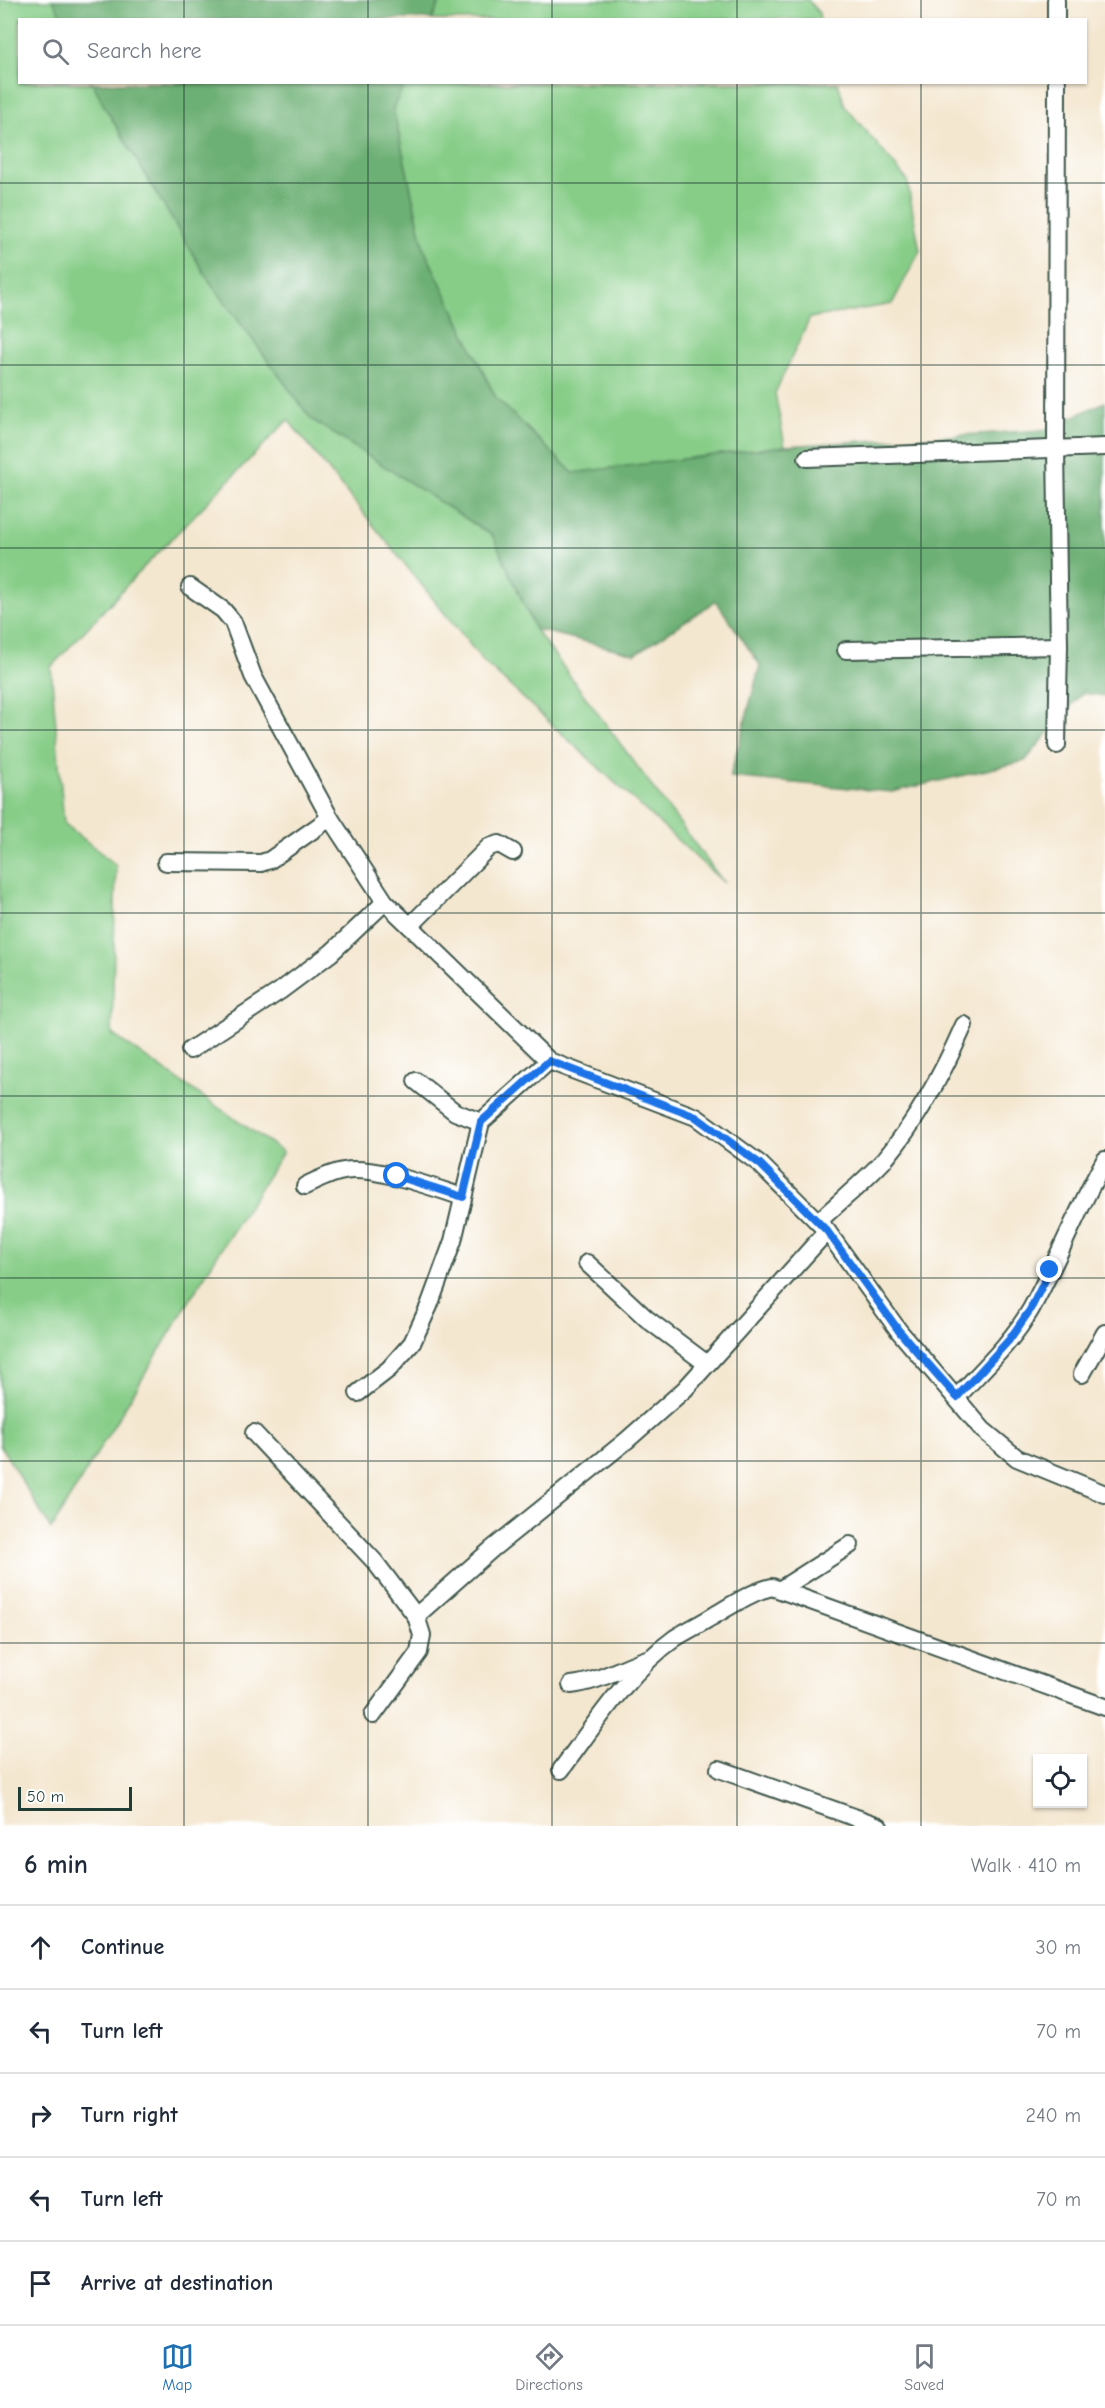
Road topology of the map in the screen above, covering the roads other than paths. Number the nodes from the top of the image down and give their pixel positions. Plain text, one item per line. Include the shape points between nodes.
1 (1056, 0) edge
2 (1056, 18) edge
3 (1057, 84) edge
4 (1105, 447) edge
5 (1056, 449) junction
6 (807, 458) dead end
7 (190, 587) dead end
8 (1059, 646) junction
9 (846, 650) dead end
10 (1057, 745) dead end
11 (330, 818) junction
12 (513, 852) dead end
13 (166, 862) dead end
14 (386, 902) junction
15 (410, 927) junction
16 (964, 1025) dead end
17 (190, 1050) dead end
18 (549, 1061) junction
19 (416, 1082) dead end
20 (481, 1122) junction
21 (1105, 1160) edge
22 (305, 1186) dead end
23 (463, 1197) junction
24 (823, 1226) junction
25 (587, 1263) dead end
26 (1105, 1333) edge
27 (707, 1364) junction
28 (1082, 1374) dead end
29 (358, 1393) dead end
30 (957, 1397) junction
31 (254, 1433) dead end
32 (1105, 1494) edge
33 (850, 1545) dead end
34 (781, 1589) junction
35 (416, 1616) junction
36 (654, 1657) junction
37 (571, 1685) dead end
38 (1105, 1707) edge
39 (373, 1715) dead end
40 (719, 1769) dead end
41 (561, 1770) dead end
42 (879, 1826) edge

1 - 2 street
3 - 5 street
4 - 5 street
5 - 6 street
5 - 8 street
7 - 11 street via 233,622 253,676
8 - 9 street
8 - 10 street
11 - 13 street via 261,863
11 - 14 street
12 - 15 street via 499,844 489,847
14 - 15 street
14 - 17 street via 331,953
15 - 18 street
16 - 24 street via 944,1071 918,1115 884,1160
18 - 20 street
18 - 24 street via 696,1117 760,1164
19 - 20 street via 455,1112
20 - 23 street
21 - 30 street via 1030,1310 1009,1340
22 - 23 street via 345,1170 360,1170 397,1176
23 - 29 street via 453,1241 412,1343 389,1370
24 - 27 street
24 - 30 street via 899,1331
25 - 27 street via 647,1319
26 - 28 street
27 - 35 street via 626,1442 492,1549
30 - 32 street via 983,1430 1017,1458
31 - 35 street via 375,1562
33 - 34 street
34 - 36 street via 756,1591 675,1638
34 - 38 street
35 - 39 street via 422,1635 419,1652
36 - 37 street via 587,1683
36 - 41 street via 604,1710
40 - 42 street

